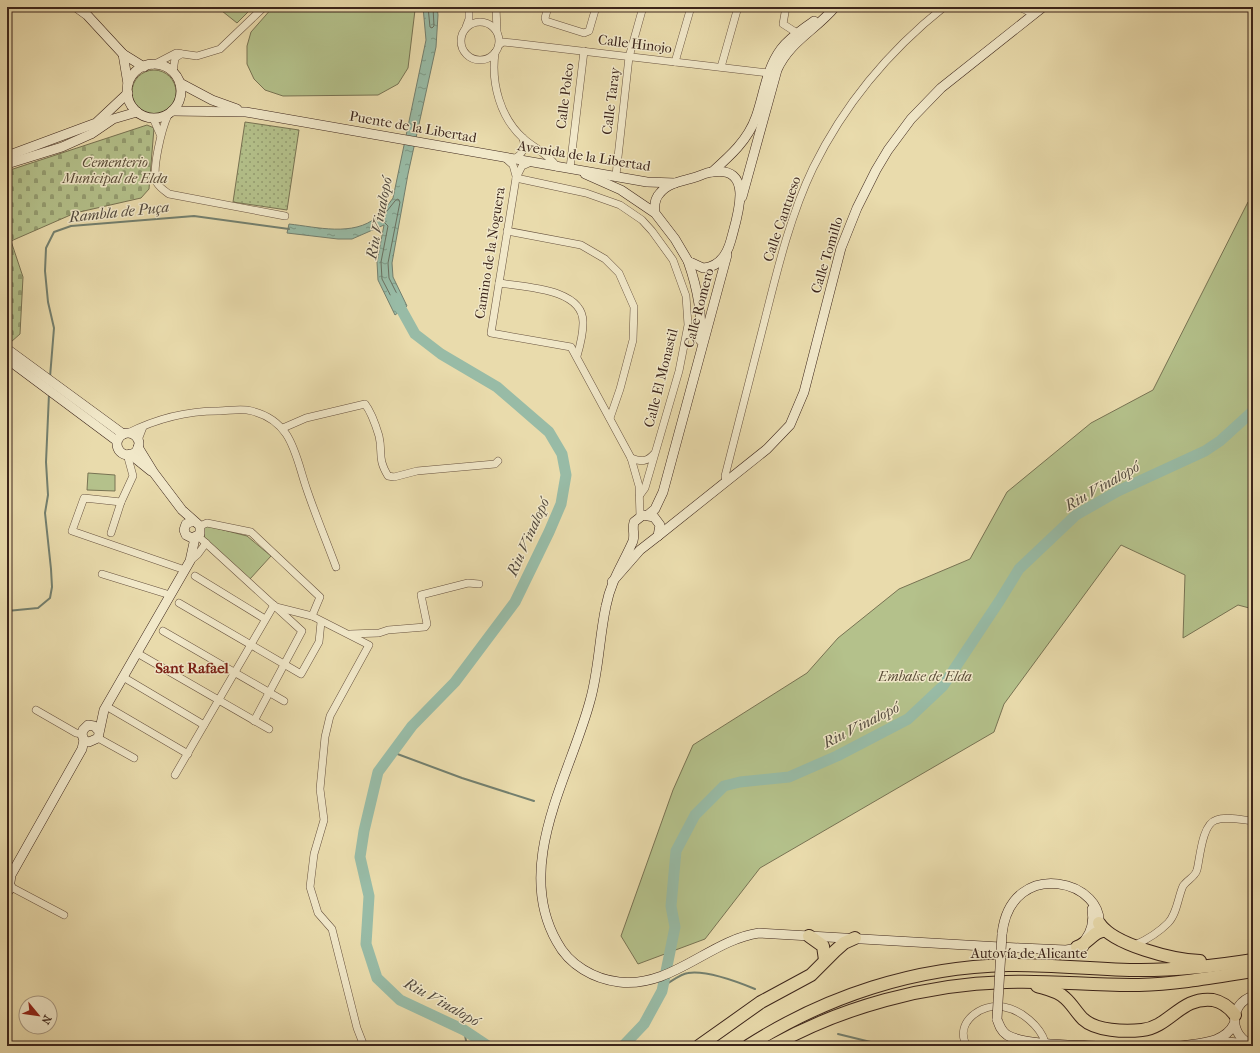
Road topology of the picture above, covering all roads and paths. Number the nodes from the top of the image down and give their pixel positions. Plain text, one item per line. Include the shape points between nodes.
1 (76, 7) edge
2 (264, 7) edge
3 (548, 7) edge
4 (596, 7) edge
5 (643, 7) edge
6 (691, 7) edge
7 (738, 7) edge
8 (786, 7) edge
9 (828, 7) edge
10 (835, 7) edge
11 (944, 7) edge
12 (1019, 7) edge
13 (1042, 7) edge
14 (469, 8) edge
15 (496, 8) edge
16 (1034, 14) junction
17 (482, 21) junction
18 (466, 27) junction
19 (497, 31) junction
20 (797, 33) junction
21 (499, 45) junction
22 (584, 51) junction
23 (495, 53) junction
24 (123, 54) junction
25 (181, 54) junction
26 (629, 57) junction
27 (485, 59) junction
28 (675, 62) junction
29 (153, 65) junction
30 (144, 67) junction
31 (721, 67) junction
32 (493, 71) junction
33 (173, 72) junction
34 (769, 73) junction
35 (180, 83) junction
36 (128, 89) junction
37 (762, 109) junction
38 (137, 112) junction
39 (246, 112) junction
40 (170, 113) junction
41 (153, 118) junction
42 (160, 134) junction
43 (523, 138) junction
44 (488, 154) joint
45 (7, 156) edge
46 (504, 157) junction
47 (514, 159) junction
48 (534, 162) junction
49 (7, 164) edge
50 (563, 168) junction
51 (712, 172) junction
52 (616, 175) junction
53 (516, 178) junction
54 (676, 183) junction
55 (741, 202) junction
56 (655, 212) junction
57 (285, 216) dead end
58 (507, 231) junction
59 (728, 250) junction
60 (688, 261) junction
61 (499, 283) junction
62 (7, 349) edge
63 (576, 356) junction
64 (8, 361) edge
65 (695, 372) junction
66 (42, 379) junction
67 (610, 418) junction
68 (143, 427) junction
69 (283, 428) junction
70 (123, 436) junction
71 (138, 444) junction
72 (655, 453) junction
73 (128, 454) junction
74 (631, 458) junction
75 (498, 461) dead end
76 (154, 473) junction
77 (726, 482) junction
78 (662, 492) junction
79 (640, 495) junction
80 (121, 502) junction
81 (644, 515) junction
82 (679, 518) junction
83 (659, 521) junction
84 (193, 524) junction
85 (111, 533) dead end
86 (634, 534) junction
87 (658, 536) junction
88 (194, 537) junction
89 (649, 542) junction
90 (206, 543) junction
91 (191, 558) junction
92 (336, 567) dead end
93 (185, 570) junction
94 (102, 574) dead end
95 (195, 576) dead end
96 (612, 582) junction
97 (479, 584) dead end
98 (170, 595) junction
99 (179, 603) dead end
100 (275, 606) junction
101 (312, 616) junction
102 (265, 619) junction
103 (321, 622) junction
104 (163, 631) dead end
105 (350, 634) junction
106 (250, 645) junction
107 (137, 652) junction
108 (284, 664) junction
109 (235, 672) junction
110 (123, 677) junction
111 (269, 692) junction
112 (219, 700) junction
113 (284, 701) dead end
114 (105, 708) junction
115 (36, 710) dead end
116 (254, 721) junction
117 (204, 725) junction
118 (269, 729) dead end
119 (89, 739) junction
120 (188, 754) junction
121 (134, 758) dead end
122 (175, 775) dead end
123 (1253, 821) edge
124 (10, 885) edge
125 (1088, 899) junction
126 (64, 915) dead end
127 (1101, 929) junction
128 (809, 936) junction
129 (855, 938) junction
130 (1134, 945) junction
131 (1074, 948) junction
132 (826, 960) junction
133 (1253, 960) edge
134 (1234, 963) junction
135 (1253, 972) edge
136 (1027, 982) junction
137 (1253, 996) edge
138 (1235, 1019) junction
139 (1213, 1041) junction
140 (1045, 1042) junction
141 (1252, 1044) edge
142 (364, 1046) edge
143 (699, 1046) edge
144 (748, 1046) edge
145 (772, 1046) edge
146 (967, 1046) edge
147 (1096, 1046) edge
148 (1181, 1046) edge

1 - 24 main road via 87,15
2 - 25 street via 220,49 197,56
3 - 4 street via 546,21 587,32
5 - 26 street, Calle Taray
6 - 28 street
7 - 31 street
8 - 20 street via 783,24
9 - 20 main road
10 - 37 main road via 825,19 796,42 781,60
11 - 77 street, Calle Cantueso via 902,44 876,72 837,124 813,168 794,216 773,286 725,476
12 - 16 street
13 - 16 main road, Calle Tomillo
14 - 17 street
14 - 18 street
15 - 17 street via 492,17
15 - 19 street
16 - 77 main road, Calle Tomillo via 941,88 911,119 888,150 865,190 845,237 796,415 775,443
17 - 18 street
17 - 19 street
18 - 27 street via 461,38 463,50 470,58
19 - 21 street
20 - 34 main road via 782,48
21 - 22 street, Calle Hinojo via 503,42
21 - 23 street
22 - 26 street, Calle Hinojo
22 - 50 street, Calle Poleo
23 - 27 street
23 - 32 street
24 - 30 main road
24 - 36 main road
25 - 29 street
25 - 33 street via 175,58
26 - 28 street, Calle Hinojo
26 - 52 street, Calle Taray
27 - 32 street
28 - 31 street, Calle Hinojo
29 - 30 main road
29 - 33 main road
30 - 36 main road via 132,77
31 - 34 street, Calle Hinojo
32 - 43 street via 496,89 507,117
33 - 35 main road
34 - 37 main road
35 - 39 main road via 212,100
35 - 40 main road via 180,98
36 - 38 main road via 132,107
36 - 45 main road via 96,123
37 - 51 main road via 732,155
37 - 55 main road
38 - 41 main road
38 - 49 main road via 113,119 91,134 62,146
39 - 40 main road
39 - 44 main road, Puente de la Libertad
40 - 41 main road
40 - 42 street
41 - 42 street
42 - 57 street via 155,174 156,182 164,191
43 - 47 street via 525,147
43 - 50 street
44 - 46 main road, Avenida de la Libertad
46 - 47 main road, Avenida de la Libertad
46 - 53 street via 513,165
47 - 48 main road, Avenida de la Libertad
48 - 50 main road, Avenida de la Libertad
48 - 53 street via 522,166
50 - 52 main road, Avenida de la Libertad
50 - 56 main road via 612,185
51 - 54 main road
51 - 55 main road via 724,172 735,178 740,189
52 - 54 main road, Avenida de la Libertad via 647,182
53 - 58 street, Camino de la Noguera
53 - 72 street, Calle El Monastil via 586,193 620,205 642,220 673,260 686,296 688,325 679,371
54 - 56 main road via 658,195
55 - 59 main road
56 - 60 main road
58 - 61 street, Camino de la Noguera
58 - 67 street via 581,245 605,259 619,273 634,307 633,340
59 - 60 main road via 718,263 708,268 700,268
59 - 65 main road, Calle Romero
60 - 65 main road, Calle Romero via 701,317
61 - 63 street via 564,295 578,306 583,321
61 - 63 street, Camino de la Noguera via 491,333 571,346
62 - 66 main road
63 - 67 street
64 - 66 main road
65 - 78 main road, Calle Romero
66 - 70 main road via 57,385
66 - 70 main road via 55,395
67 - 74 street
68 - 69 street via 182,414 233,410 251,411 267,417
68 - 70 street
68 - 71 street
69 - 75 street via 306,418 365,404 379,438 379,458 388,476 394,478 417,471 495,464
69 - 92 street via 299,459 313,508
70 - 71 main road via 135,436
70 - 73 main road via 119,450
71 - 73 main road
71 - 76 main road
72 - 74 street via 649,459 640,461
72 - 79 street, Calle El Monastil via 645,488
73 - 76 main road
73 - 80 street via 133,476
74 - 79 street via 638,477
76 - 84 main road
77 - 82 main road, Calle Tomillo
78 - 81 main road, Calle Romero via 655,509
78 - 83 main road, Calle Romero
79 - 81 street
80 - 85 street
80 - 93 street via 84,498 72,531
81 - 83 main road
81 - 86 main road via 633,526
82 - 83 main road, Calle Tomillo
82 - 87 main road, Calle Tomillo
83 - 87 main road
84 - 88 main road via 200,531
84 - 88 main road via 184,532
84 - 101 street via 207,523 251,532 320,597
86 - 89 main road via 639,540
86 - 96 main road
87 - 89 main road
88 - 90 street
88 - 91 main road
89 - 96 main road
90 - 91 street via 198,554
90 - 100 street
91 - 93 main road
93 - 98 main road
94 - 98 street
95 - 102 street
96 - 128 main road via 590,703 547,829 542,865 542,892 553,936 566,956 590,973 618,982 631,983 653,980 696,961 729,941 746,935 759,933
97 - 105 street via 468,584 421,595 427,624 424,627
98 - 107 main road
99 - 106 street
100 - 101 street
100 - 102 street
100 - 108 street via 302,631
101 - 103 street
102 - 106 street
103 - 105 street
103 - 108 street via 319,642 301,674
104 - 109 street
105 - 142 street via 369,645 330,716 325,737 320,789 324,820 310,873 311,892 318,913 332,929 357,1028
106 - 108 street
106 - 109 street
107 - 110 main road
107 - 112 street
108 - 111 street
109 - 111 street
109 - 112 street
110 - 114 main road
110 - 117 street
111 - 113 street
111 - 116 street
112 - 116 street
112 - 117 street
114 - 119 main road
114 - 119 main road via 88,725 94,726
114 - 120 street
115 - 119 street
116 - 118 street
117 - 120 street
119 - 121 street
119 - 124 main road
120 - 122 street
123 - 130 street via 1225,819 1212,822 1200,851 1197,871 1183,887 1172,918 1151,936
124 - 126 street
125 - 127 main road via 1098,911
125 - 131 main road via 1093,922 1087,938
125 - 140 main road, bridge via 1062,883 1033,886 1020,894 1010,905 1004,920 997,1019 1007,1035
127 - 130 highway
127 - 131 highway via 1084,945
128 - 129 main road
128 - 132 highway via 823,946
129 - 131 main road via 992,947
129 - 132 highway via 844,943
130 - 134 highway via 1178,959
132 - 143 highway via 812,975 761,1002
133 - 134 highway, Autovía de Alicante
134 - 144 highway, Autovía de Alicante via 1198,968 1141,970 1008,965 960,968 896,980 852,994 789,1021
135 - 136 highway, Autovía de Alicante via 1139,985
136 - 138 highway via 1054,991 1065,998 1085,1020 1096,1026 1125,1030 1150,1028 1185,1005 1200,1000 1219,1001 1228,1007
136 - 145 highway, Autovía de Alicante via 953,986 901,996 860,1008 801,1031
137 - 138 main road via 1240,1004
138 - 139 main road via 1228,1033
138 - 141 main road via 1240,1036
139 - 141 main road
139 - 148 main road
140 - 146 street via 1028,1019 1012,1009 994,1006 969,1017 965,1022 963,1035
140 - 147 main road

